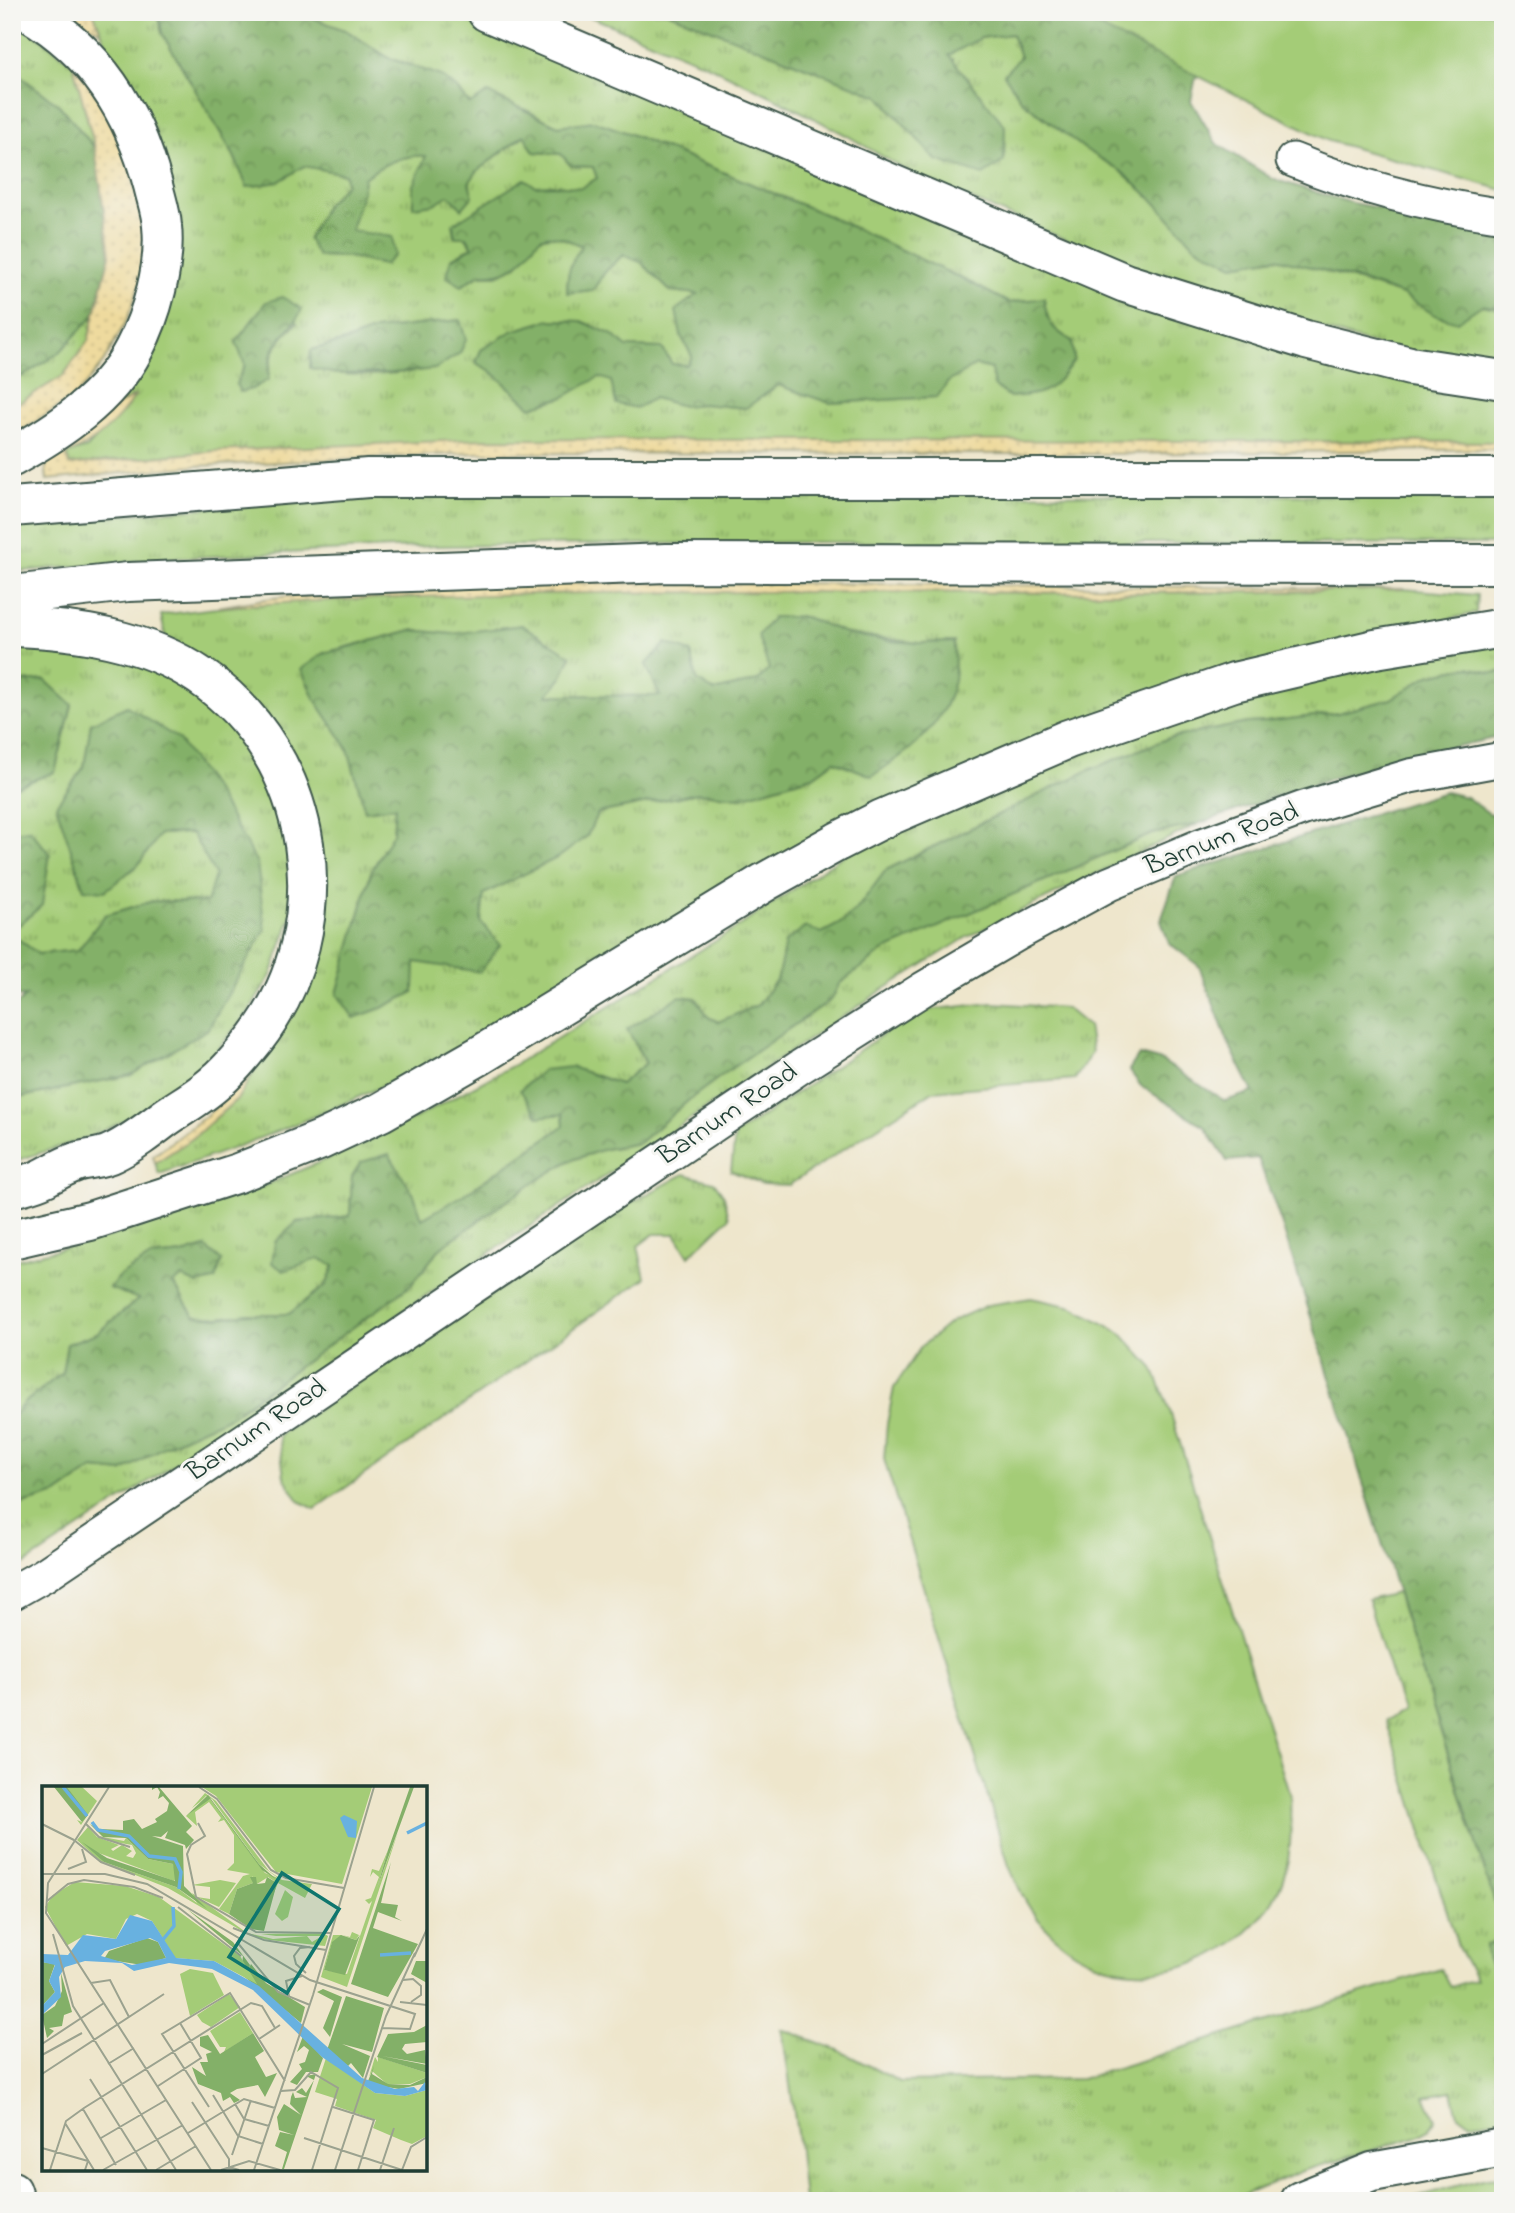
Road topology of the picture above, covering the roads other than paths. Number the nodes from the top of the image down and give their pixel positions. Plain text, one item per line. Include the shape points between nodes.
1 (29, 12) edge
2 (486, 12) edge
3 (1293, 160) dead end
4 (1503, 216) edge
5 (1503, 380) edge
6 (12, 457) edge
7 (1503, 478) edge
8 (12, 507) edge
9 (1503, 564) edge
10 (12, 595) edge
11 (12, 627) edge
12 (1503, 628) edge
13 (1503, 759) edge
14 (12, 1188) edge
15 (12, 1239) edge
16 (12, 1592) edge
17 (1503, 2148) edge
18 (12, 2192) edge
19 (15, 2201) edge
20 (1300, 2201) edge

1 - 6 main road via 56,28 82,53 123,107 138,137 162,227 157,289 134,350 83,411
2 - 5 main road via 1125,283 1306,340 1410,366
3 - 4 street via 1329,176 1396,195
7 - 8 main road via 368,478
9 - 10 main road via 667,563 128,582
11 - 14 main road via 57,628 137,646 169,658 228,699 274,756 293,796 303,839 307,900 300,947 276,1008 217,1081 109,1155 75,1162
12 - 15 main road via 1375,649 1234,682 1068,739 838,842 381,1112 238,1173 90,1221
13 - 16 street, Barnum Road via 1410,776 1304,808 1109,884 1017,934 800,1067 44,1575
17 - 20 main road via 1372,2172
18 - 19 main road

